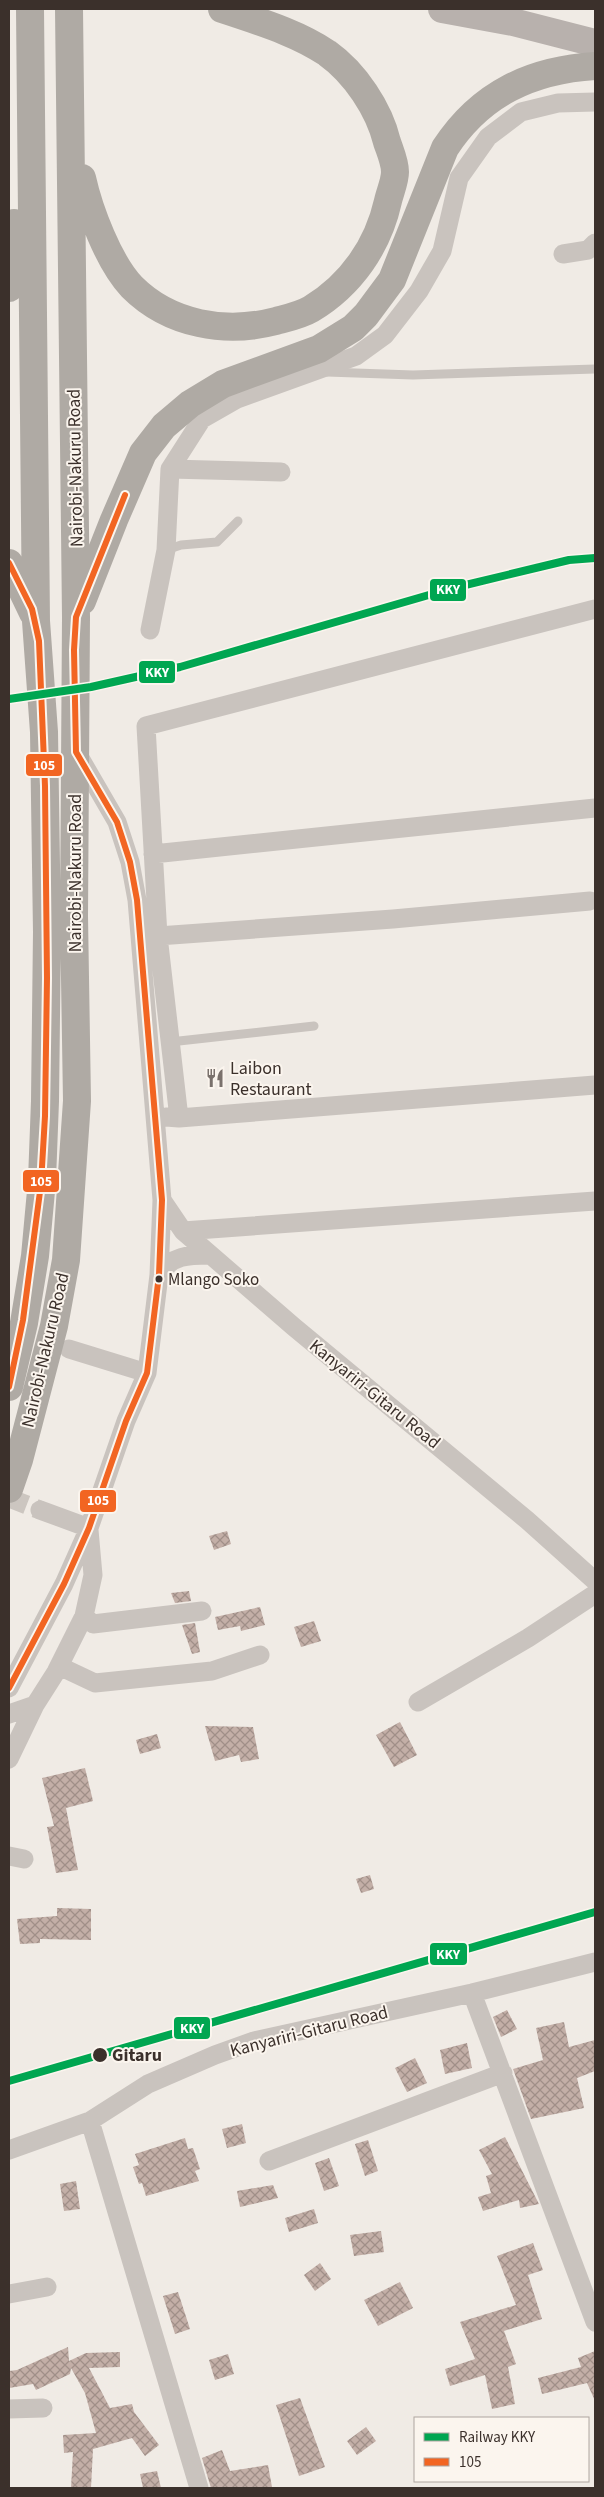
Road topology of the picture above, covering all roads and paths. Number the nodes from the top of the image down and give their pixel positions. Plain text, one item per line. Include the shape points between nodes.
1 (222, 9) edge
2 (442, 9) edge
3 (69, 11) edge
4 (30, 12) edge
5 (595, 43) edge
6 (595, 66) edge
7 (595, 102) edge
8 (31, 118) junction
9 (72, 127) junction
10 (595, 243) edge
11 (563, 254) dead end
12 (9, 288) edge
13 (595, 369) edge
14 (317, 372) junction
15 (170, 469) junction
16 (281, 472) dead end
17 (238, 521) dead end
18 (166, 550) junction
19 (9, 563) edge
20 (595, 609) edge
21 (76, 617) junction
22 (36, 621) junction
23 (150, 630) dead end
24 (76, 740) junction
25 (595, 808) edge
26 (153, 854) junction
27 (590, 901) dead end
28 (158, 936) junction
29 (314, 1026) dead end
30 (170, 1042) junction
31 (595, 1085) edge
32 (155, 1116) junction
33 (179, 1118) junction
34 (162, 1200) junction
35 (595, 1201) edge
36 (182, 1231) junction
37 (210, 1255) junction
38 (160, 1275) junction
39 (69, 1349) dead end
40 (147, 1373) junction
41 (9, 1387) edge
42 (9, 1489) edge
43 (40, 1510) tunnel mouth
44 (89, 1528) junction
45 (595, 1581) edge
46 (595, 1594) edge
47 (202, 1611) dead end
48 (84, 1616) junction
49 (260, 1655) dead end
50 (59, 1666) junction
51 (9, 1688) edge
52 (418, 1702) dead end
53 (35, 1705) junction
54 (9, 1714) edge
55 (9, 1759) edge
56 (595, 1962) edge
57 (472, 1994) junction
58 (503, 2073) junction
59 (90, 2121) junction
60 (9, 2150) edge
61 (269, 2161) dead end
62 (47, 2287) dead end
63 (9, 2294) edge
64 (595, 2322) edge
65 (43, 2408) dead end
66 (9, 2409) edge
67 (199, 2488) edge

1 - 9 highway via 275,27 327,53 356,82 384,127 395,171 383,224 370,250 334,292 310,310 288,318 234,328 206,326 156,306 131,286 112,257 94,219
2 - 5 main road via 513,22
3 - 9 highway, Nairobi-Nakuru Road
4 - 8 highway, Nairobi-Nakuru Road
6 - 21 highway via 557,70 510,87 456,130 445,148 392,280 366,316 353,328 319,349 223,384 190,404 164,426 143,453
7 - 14 street via 558,102 522,112 488,137 459,178 442,251 419,291 385,335 356,356
8 - 12 highway via 14,215 14,259
8 - 22 highway, Nairobi-Nakuru Road
9 - 21 highway, Nairobi-Nakuru Road
10 - 11 street via 588,250
13 - 14 lane via 412,375
14 - 15 street via 237,399 202,419
15 - 16 street
15 - 18 street
17 - 18 lane via 217,542 181,545
18 - 23 street
19 - 22 highway
20 - 26 street via 146,726
21 - 24 highway, Nairobi-Nakuru Road
22 - 41 highway, Nairobi-Nakuru Road via 44,732 47,932 42,1180 35,1256
24 - 32 street via 117,822 130,862 137,900
24 - 42 highway, Nairobi-Nakuru Road via 77,1101 66,1260 45,1362
25 - 26 street
26 - 28 street
27 - 28 street
28 - 30 street
29 - 30 lane
30 - 33 street
31 - 33 street
32 - 33 street
32 - 34 street
34 - 36 street, Kanyariri-Gitaru Road
34 - 38 street
35 - 36 street
36 - 37 street, Kanyariri-Gitaru Road
37 - 38 street via 177,1259 166,1265
37 - 45 street, Kanyariri-Gitaru Road via 513,1508
38 - 40 street
39 - 40 street
40 - 44 street via 126,1421
43 - 44 street
44 - 48 street via 93,1575
44 - 51 street via 64,1584
46 - 52 street via 528,1638
47 - 48 street via 93,1624
48 - 50 street
49 - 50 street via 212,1671 95,1683
50 - 53 street
53 - 54 street
53 - 55 street
56 - 57 street, Kanyariri-Gitaru Road
57 - 58 street
57 - 59 street, Kanyariri-Gitaru Road via 254,2042 148,2084
58 - 61 street
58 - 64 street
59 - 60 street, Kanyariri-Gitaru Road
59 - 67 street
62 - 63 street
65 - 66 street

